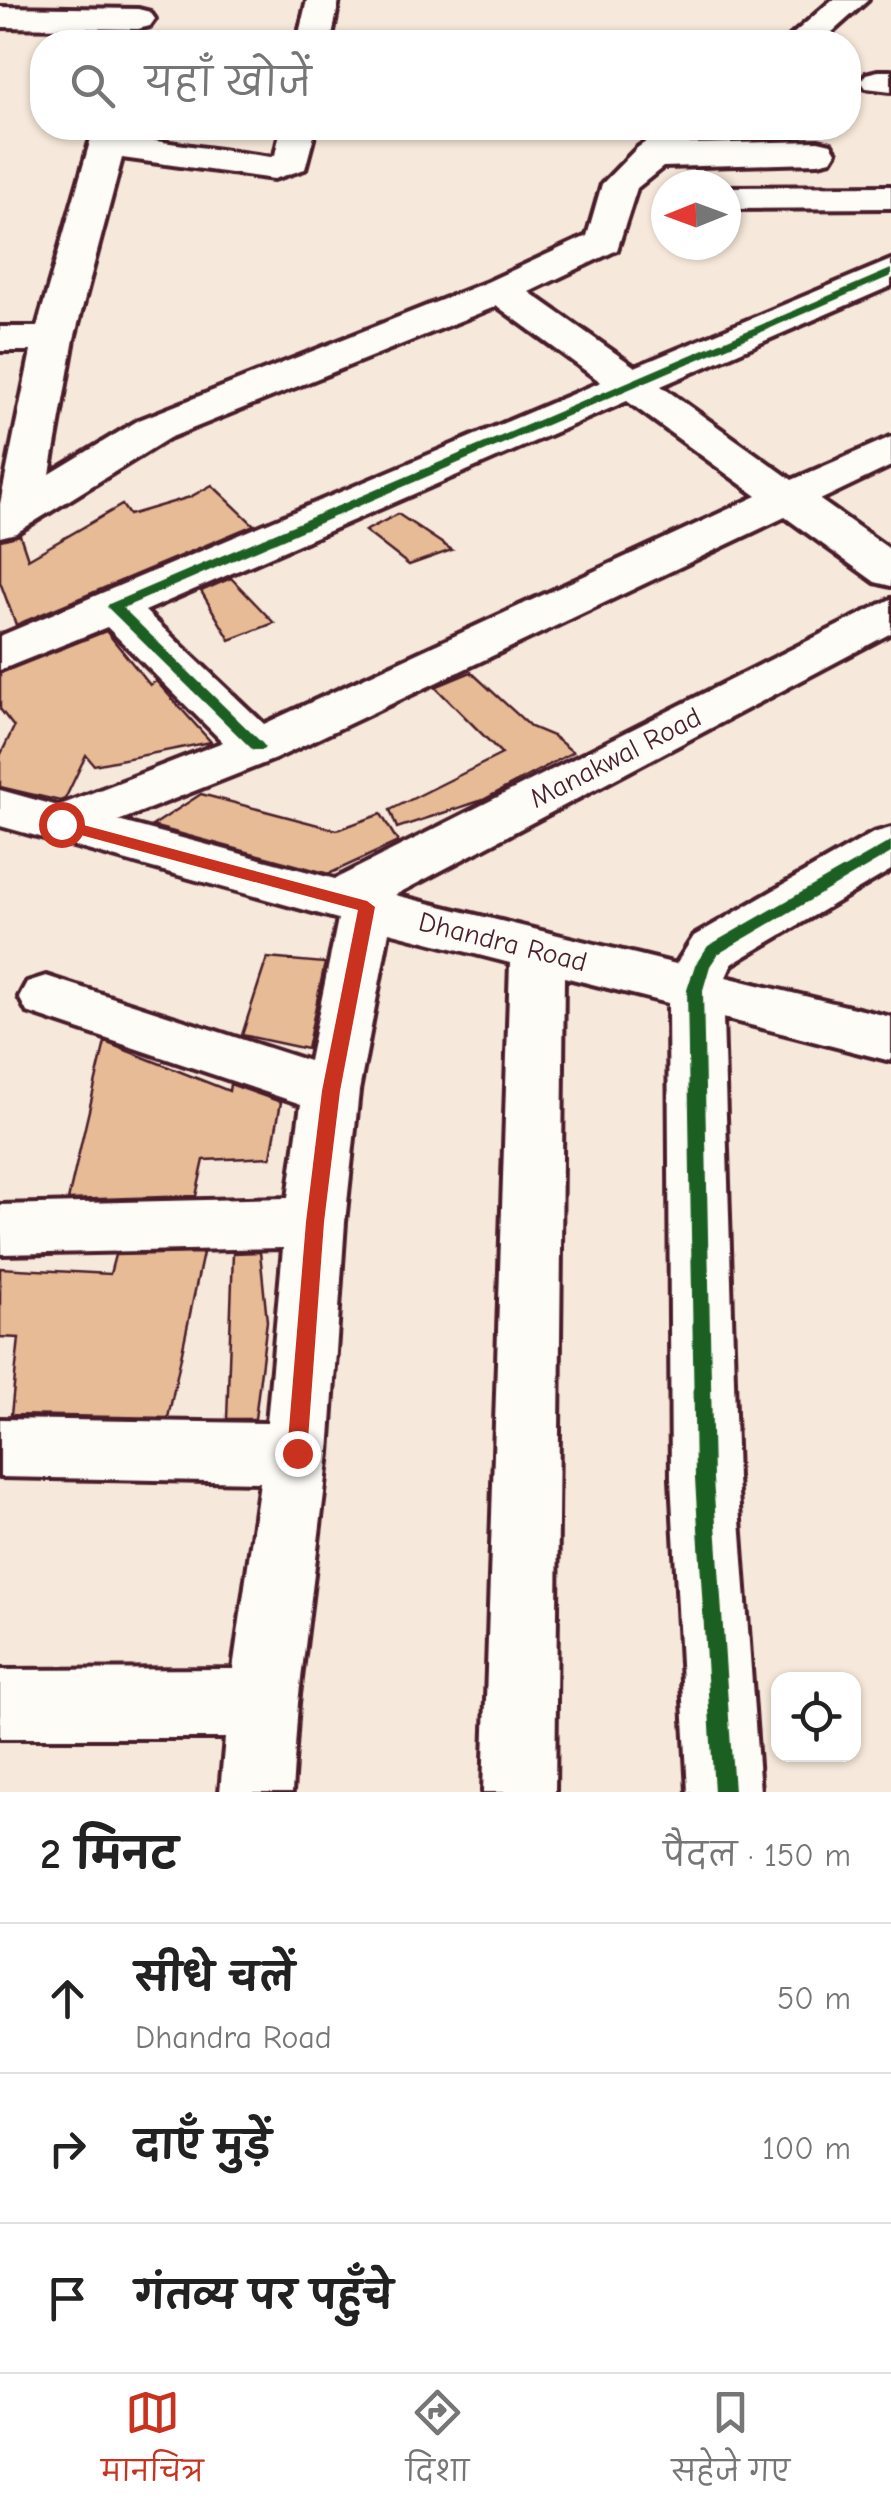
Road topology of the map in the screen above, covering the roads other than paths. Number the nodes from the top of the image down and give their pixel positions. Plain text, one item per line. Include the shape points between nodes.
1 (323, 0) edge
2 (851, 14) edge
3 (0, 17) edge
4 (138, 20) edge
5 (317, 30) edge
6 (822, 30) edge
7 (109, 140) edge
8 (130, 140) edge
9 (296, 140) edge
10 (671, 140) edge
11 (814, 140) edge
12 (650, 156) junction
13 (615, 197) junction
14 (831, 197) junction
15 (891, 197) edge
16 (651, 198) edge
17 (741, 198) edge
18 (891, 272) edge
19 (500, 290) junction
20 (54, 339) junction
21 (0, 340) edge
22 (630, 382) junction
23 (891, 450) edge
24 (789, 499) junction
25 (11, 515) edge
26 (891, 572) edge
27 (114, 607) junction
28 (891, 614) edge
29 (0, 654) edge
30 (258, 747) junction
31 (0, 808) edge
32 (61, 824) junction
33 (891, 846) edge
34 (353, 903) junction
35 (537, 950) junction
36 (695, 990) junction
37 (46, 997) dead end
38 (891, 1039) edge
39 (331, 1091) junction
40 (315, 1222) junction
41 (2, 1229) edge
42 (0, 1448) edge
43 (297, 1453) junction
44 (263, 1703) junction
45 (0, 1704) edge
46 (256, 1792) edge
47 (519, 1792) edge
48 (724, 1792) edge

1 - 5 street
2 - 6 street
3 - 4 street
7 - 20 street
8 - 9 street via 274,168 292,160
10 - 12 street
11 - 12 street
11 - 14 street
12 - 13 street via 629,172
13 - 16 street
13 - 19 street via 604,242
14 - 15 street
14 - 17 street
18 - 22 street
19 - 22 street
19 - 25 street via 154,428
20 - 21 street
20 - 25 street
22 - 24 street
22 - 27 street
23 - 24 street
24 - 26 street
24 - 30 street
27 - 29 street
27 - 30 street
28 - 34 street, Manakwal Road
30 - 32 street
31 - 32 street, Dhandra Road
32 - 34 street, Dhandra Road
33 - 36 street via 714,950
34 - 35 street, Dhandra Road
34 - 39 street
35 - 36 street, Dhandra Road
35 - 47 street
36 - 38 street, Dhandra Road
36 - 48 street via 704,1478
37 - 39 street
39 - 40 street
40 - 41 street
40 - 43 street
42 - 43 street
43 - 44 street
44 - 45 street
44 - 46 street

